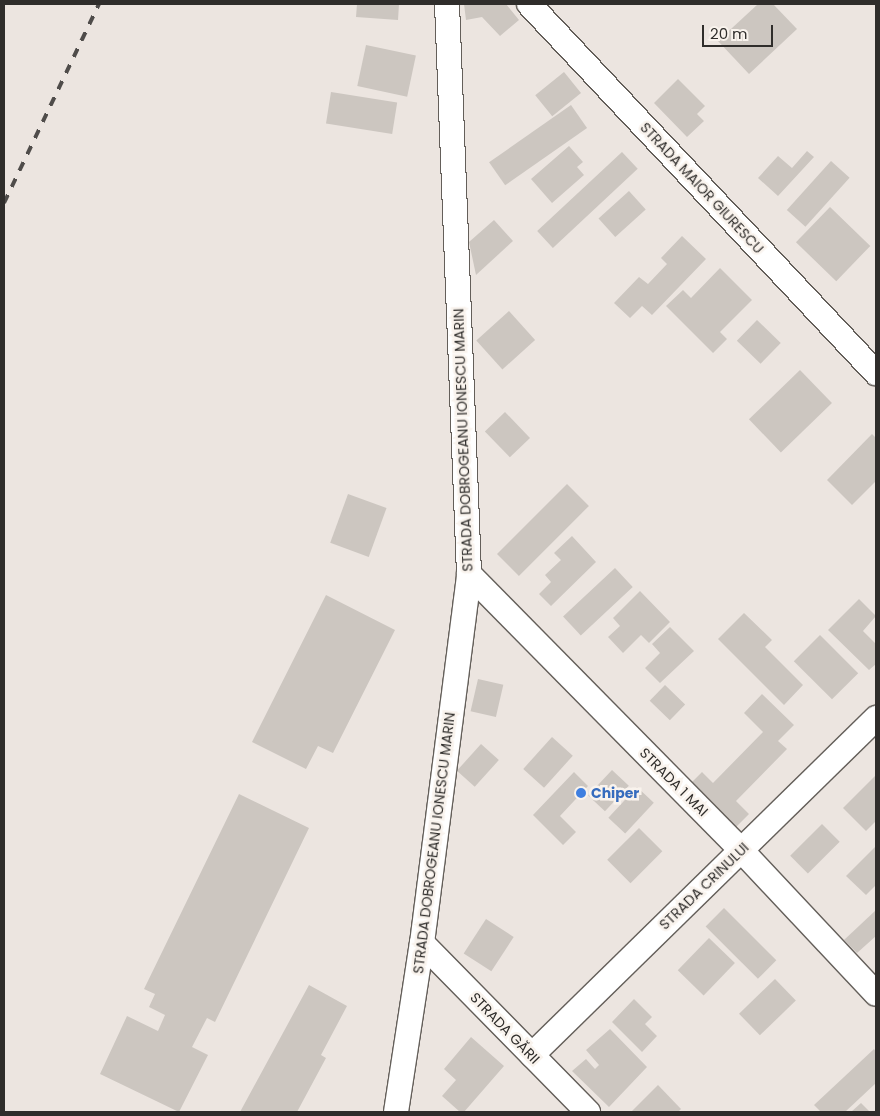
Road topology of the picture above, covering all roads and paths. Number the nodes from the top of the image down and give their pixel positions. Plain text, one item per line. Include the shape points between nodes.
1 (447, 4) edge
2 (529, 4) edge
3 (876, 373) edge
4 (469, 574) junction
5 (876, 718) edge
6 (741, 850) junction
7 (422, 943) junction
8 (876, 994) edge
9 (532, 1055) junction
10 (396, 1112) edge
11 (588, 1112) edge

1 - 4 street, STRADA DOBROGEANU IONESCU MARIN
2 - 3 street, STRADA MAIOR GIURESCU
4 - 6 street, STRADA 1 MAI
4 - 7 street, STRADA DOBROGEANU IONESCU MARIN
5 - 6 street, STRADA CRINULUI
6 - 8 street, STRADA 1 MAI
6 - 9 street, STRADA CRINULUI
7 - 9 street, STRADA GĂRII
7 - 10 street, STRADA DOBROGEANU IONESCU MARIN
9 - 11 street, STRADA GĂRII

